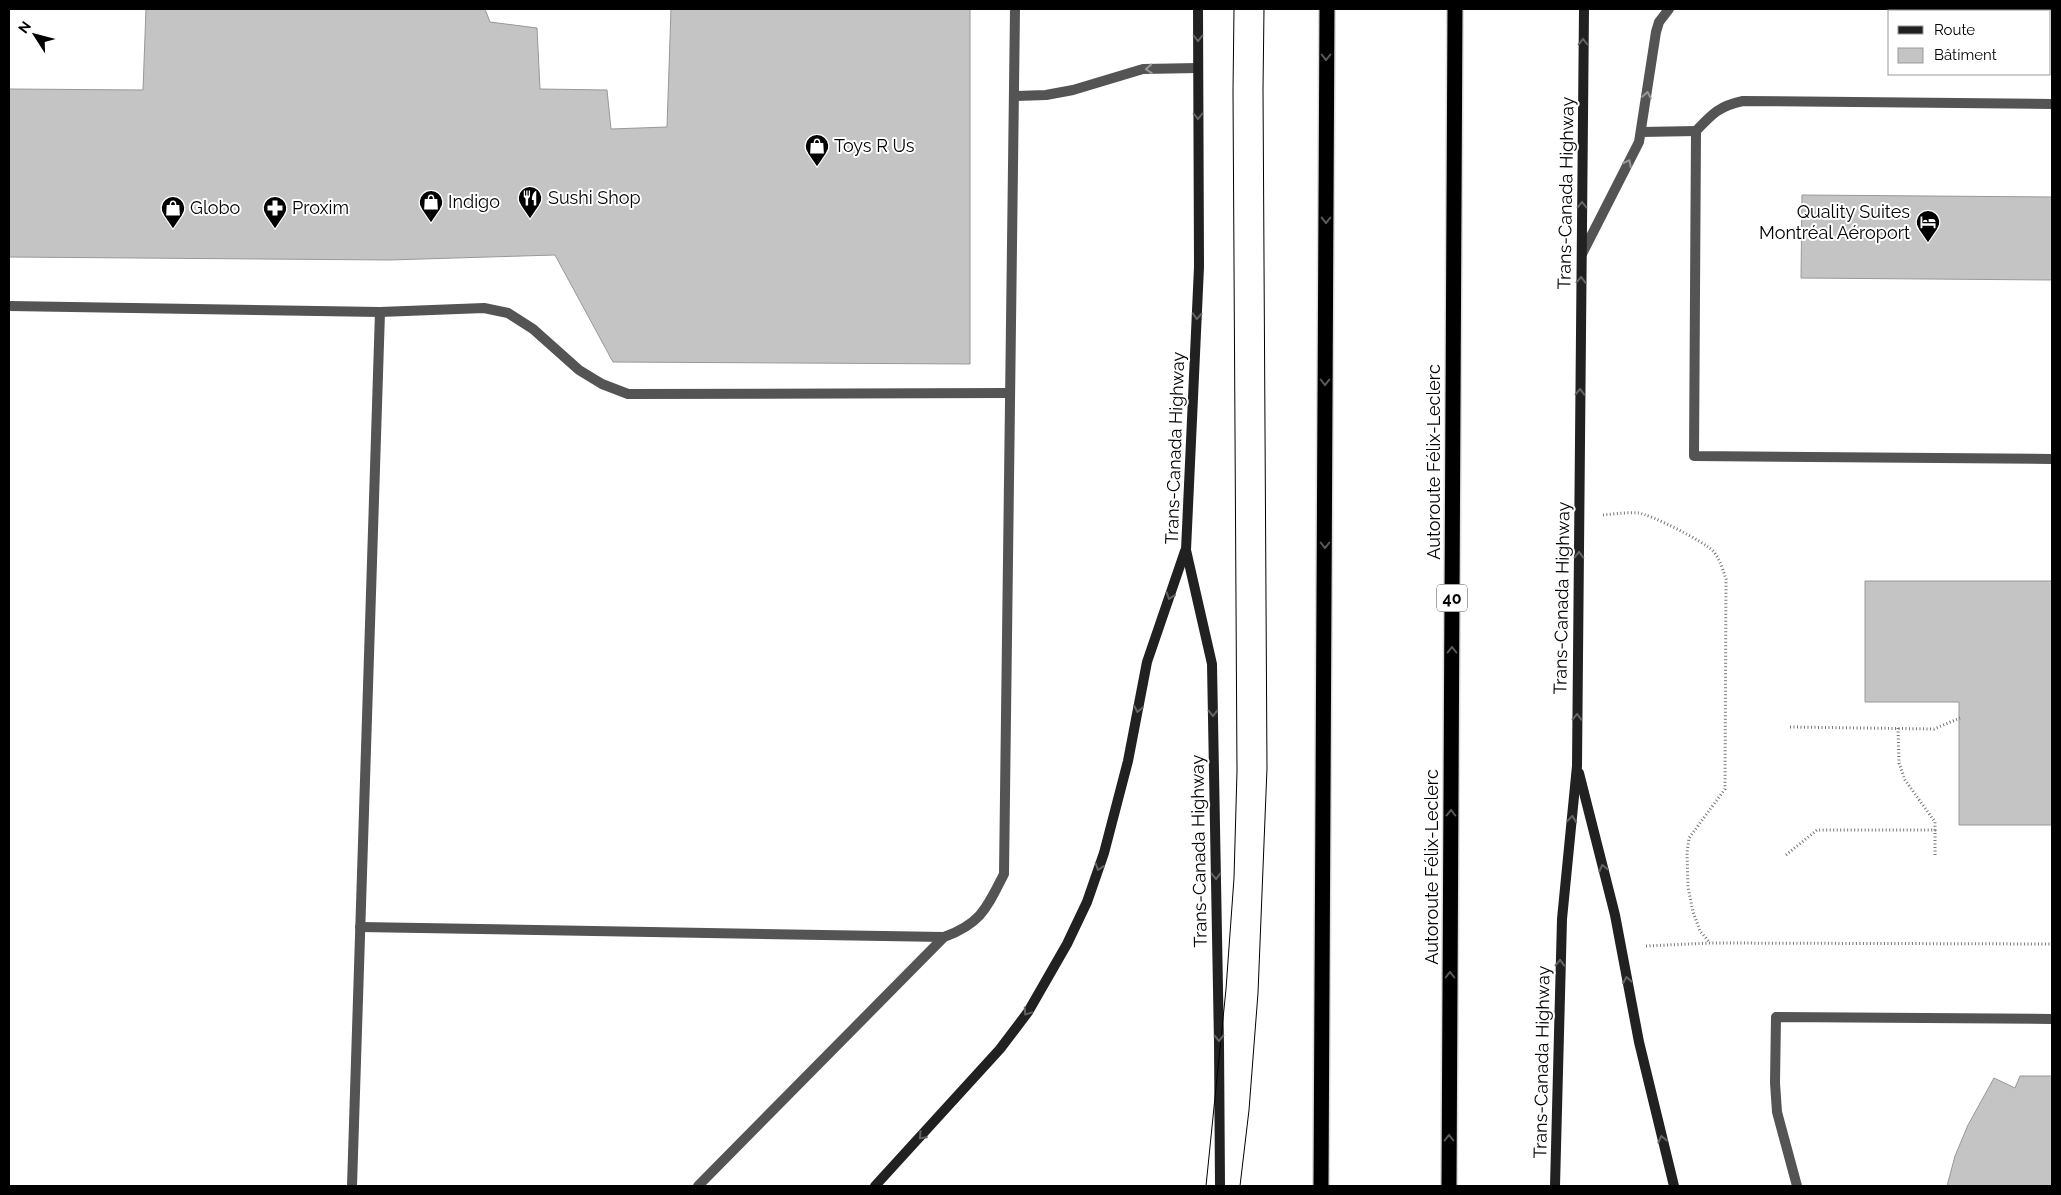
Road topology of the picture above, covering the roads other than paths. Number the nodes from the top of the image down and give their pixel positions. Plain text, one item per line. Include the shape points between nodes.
1 (1015, 9) edge
2 (1198, 9) edge
3 (1327, 9) edge
4 (1455, 9) edge
5 (1584, 9) edge
6 (1669, 9) edge
7 (1198, 68) junction
8 (1015, 96) junction
9 (2052, 104) edge
10 (1641, 132) junction
11 (1696, 132) junction
12 (1582, 254) junction
13 (9, 306) edge
14 (380, 312) junction
15 (1009, 393) junction
16 (2052, 459) edge
17 (1186, 550) junction
18 (1577, 766) junction
19 (360, 927) junction
20 (944, 937) junction
21 (2052, 1019) edge
22 (352, 1186) edge
23 (698, 1186) edge
24 (875, 1186) edge
25 (1220, 1186) edge
26 (1322, 1186) edge
27 (1449, 1186) edge
28 (1555, 1186) edge
29 (1674, 1186) edge
30 (1797, 1186) edge

1 - 8 lane
2 -> 7 main road, Trans-Canada Highway
3 -> 26 highway
27 -> 4 highway, Autoroute Félix-Leclerc / 40
12 -> 5 main road, Trans-Canada Highway
10 -> 6 lane via 1656,32
7 -> 8 lane via 1143,69 1073,90
7 -> 17 main road, Trans-Canada Highway via 1199,267
8 - 15 lane
9 - 11 lane via 1744,101 1726,104 1712,113
10 - 11 lane
12 -> 10 lane via 1639,142
11 - 16 lane via 1694,456
18 -> 12 main road, Trans-Canada Highway
13 - 14 lane
14 - 15 lane via 484,308 508,313 579,370 628,394
14 - 19 lane
15 - 20 lane via 1004,874 986,909 964,929
17 -> 24 main road via 1147,662 1128,761 1104,853 1087,902 1067,944 1028,1012 1000,1049
17 -> 25 main road, Trans-Canada Highway via 1212,664
28 -> 18 main road, Trans-Canada Highway via 1562,919
29 -> 18 main road via 1638,1042 1615,916
19 - 20 lane
19 - 22 lane
20 - 23 lane
21 - 30 lane via 1776,1017 1777,1112

